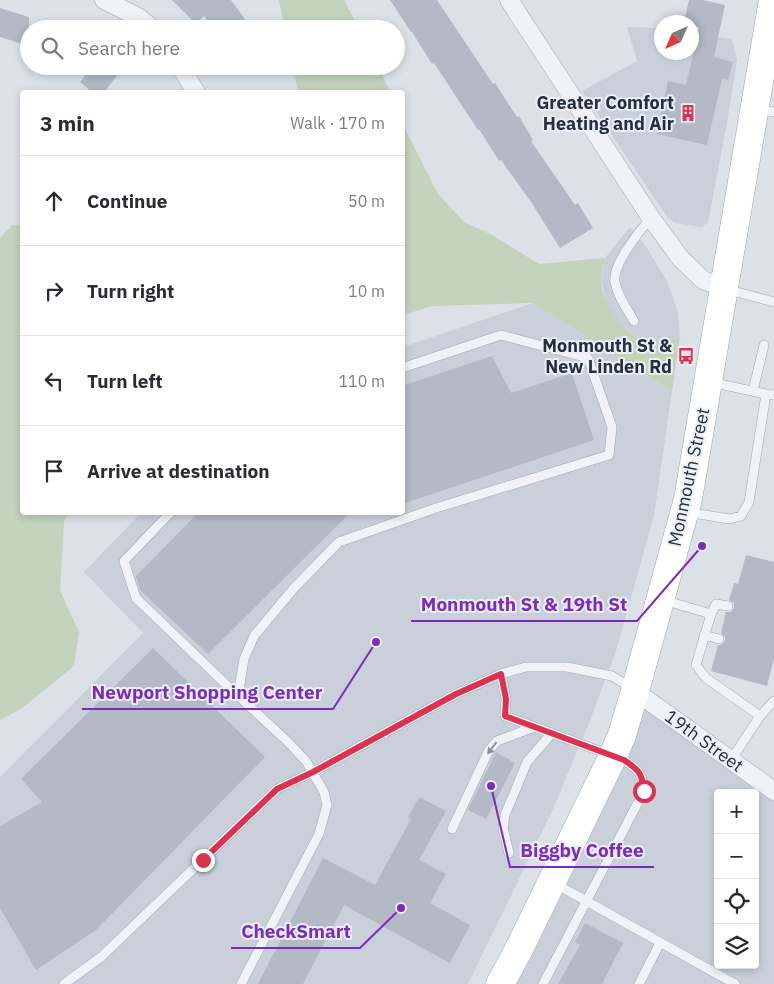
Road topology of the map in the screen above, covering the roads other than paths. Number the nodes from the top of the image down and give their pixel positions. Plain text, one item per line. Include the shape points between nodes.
1 (104, 0) edge
2 (510, 0) edge
3 (773, 0) edge
4 (142, 20) edge
5 (771, 26) edge
6 (186, 75) edge
7 (195, 90) edge
8 (764, 111) edge
9 (652, 218) junction
10 (724, 288) junction
11 (770, 301) edge
12 (634, 321) dead end
13 (764, 345) dead end
14 (405, 367) edge
15 (708, 381) junction
16 (753, 391) junction
17 (770, 395) edge
18 (684, 511) junction
19 (168, 515) edge
20 (660, 599) junction
21 (728, 606) dead end
22 (710, 614) junction
23 (704, 635) junction
24 (719, 639) dead end
25 (501, 674) junction
26 (635, 691) junction
27 (238, 696) junction
28 (774, 701) edge
29 (760, 716) junction
30 (534, 727) junction
31 (552, 733) junction
32 (613, 756) junction
33 (731, 760) junction
34 (313, 772) junction
35 (774, 791) edge
36 (452, 830) dead end
37 (509, 853) dead end
38 (551, 882) junction
39 (586, 901) junction
40 (660, 943) junction
41 (504, 982) edge
42 (64, 984) edge
43 (241, 984) edge
44 (542, 984) edge
45 (639, 984) edge
46 (735, 984) edge

1 - 4 street
2 - 9 street
3 - 5 main road, Monmouth Street
5 - 8 main road, Monmouth Street
6 - 7 street
8 - 10 main road, Monmouth Street
9 - 10 street via 681,259 703,280
9 - 12 lane via 634,239 614,280 619,296
10 - 11 lane
10 - 15 main road, Monmouth Street
13 - 16 lane
14 - 27 lane via 500,335 588,358 612,427 609,454 339,542 294,588 254,636 244,659
15 - 16 lane
15 - 18 main road, Monmouth Street
16 - 17 lane
17 - 18 lane via 749,502 741,516 729,519
18 - 20 main road, Monmouth Street
19 - 27 lane via 124,561 136,598
20 - 22 lane
20 - 26 main road, Monmouth Street
21 - 22 lane via 716,604
22 - 23 lane
23 - 24 lane
23 - 29 lane via 696,665 706,678
25 - 26 lane via 526,667 567,667 612,676
25 - 30 lane via 506,699 505,716
25 - 34 lane via 456,694
26 - 32 main road, Monmouth Street
26 - 33 street, 19th Street
27 - 34 lane via 286,740
28 - 29 lane
29 - 33 lane
30 - 31 lane
30 -> 36 lane via 496,741
31 - 32 lane
31 - 37 lane via 527,762 505,815 503,828
32 - 38 main road, Monmouth Street
32 - 39 lane via 638,770 644,791
33 - 35 street, 19th Street
34 - 42 lane via 277,789 101,957
34 - 43 lane via 327,805 324,820
38 - 39 lane
38 - 41 main road, Monmouth Street
39 - 40 lane
39 - 44 lane
40 - 45 lane
40 - 46 lane

